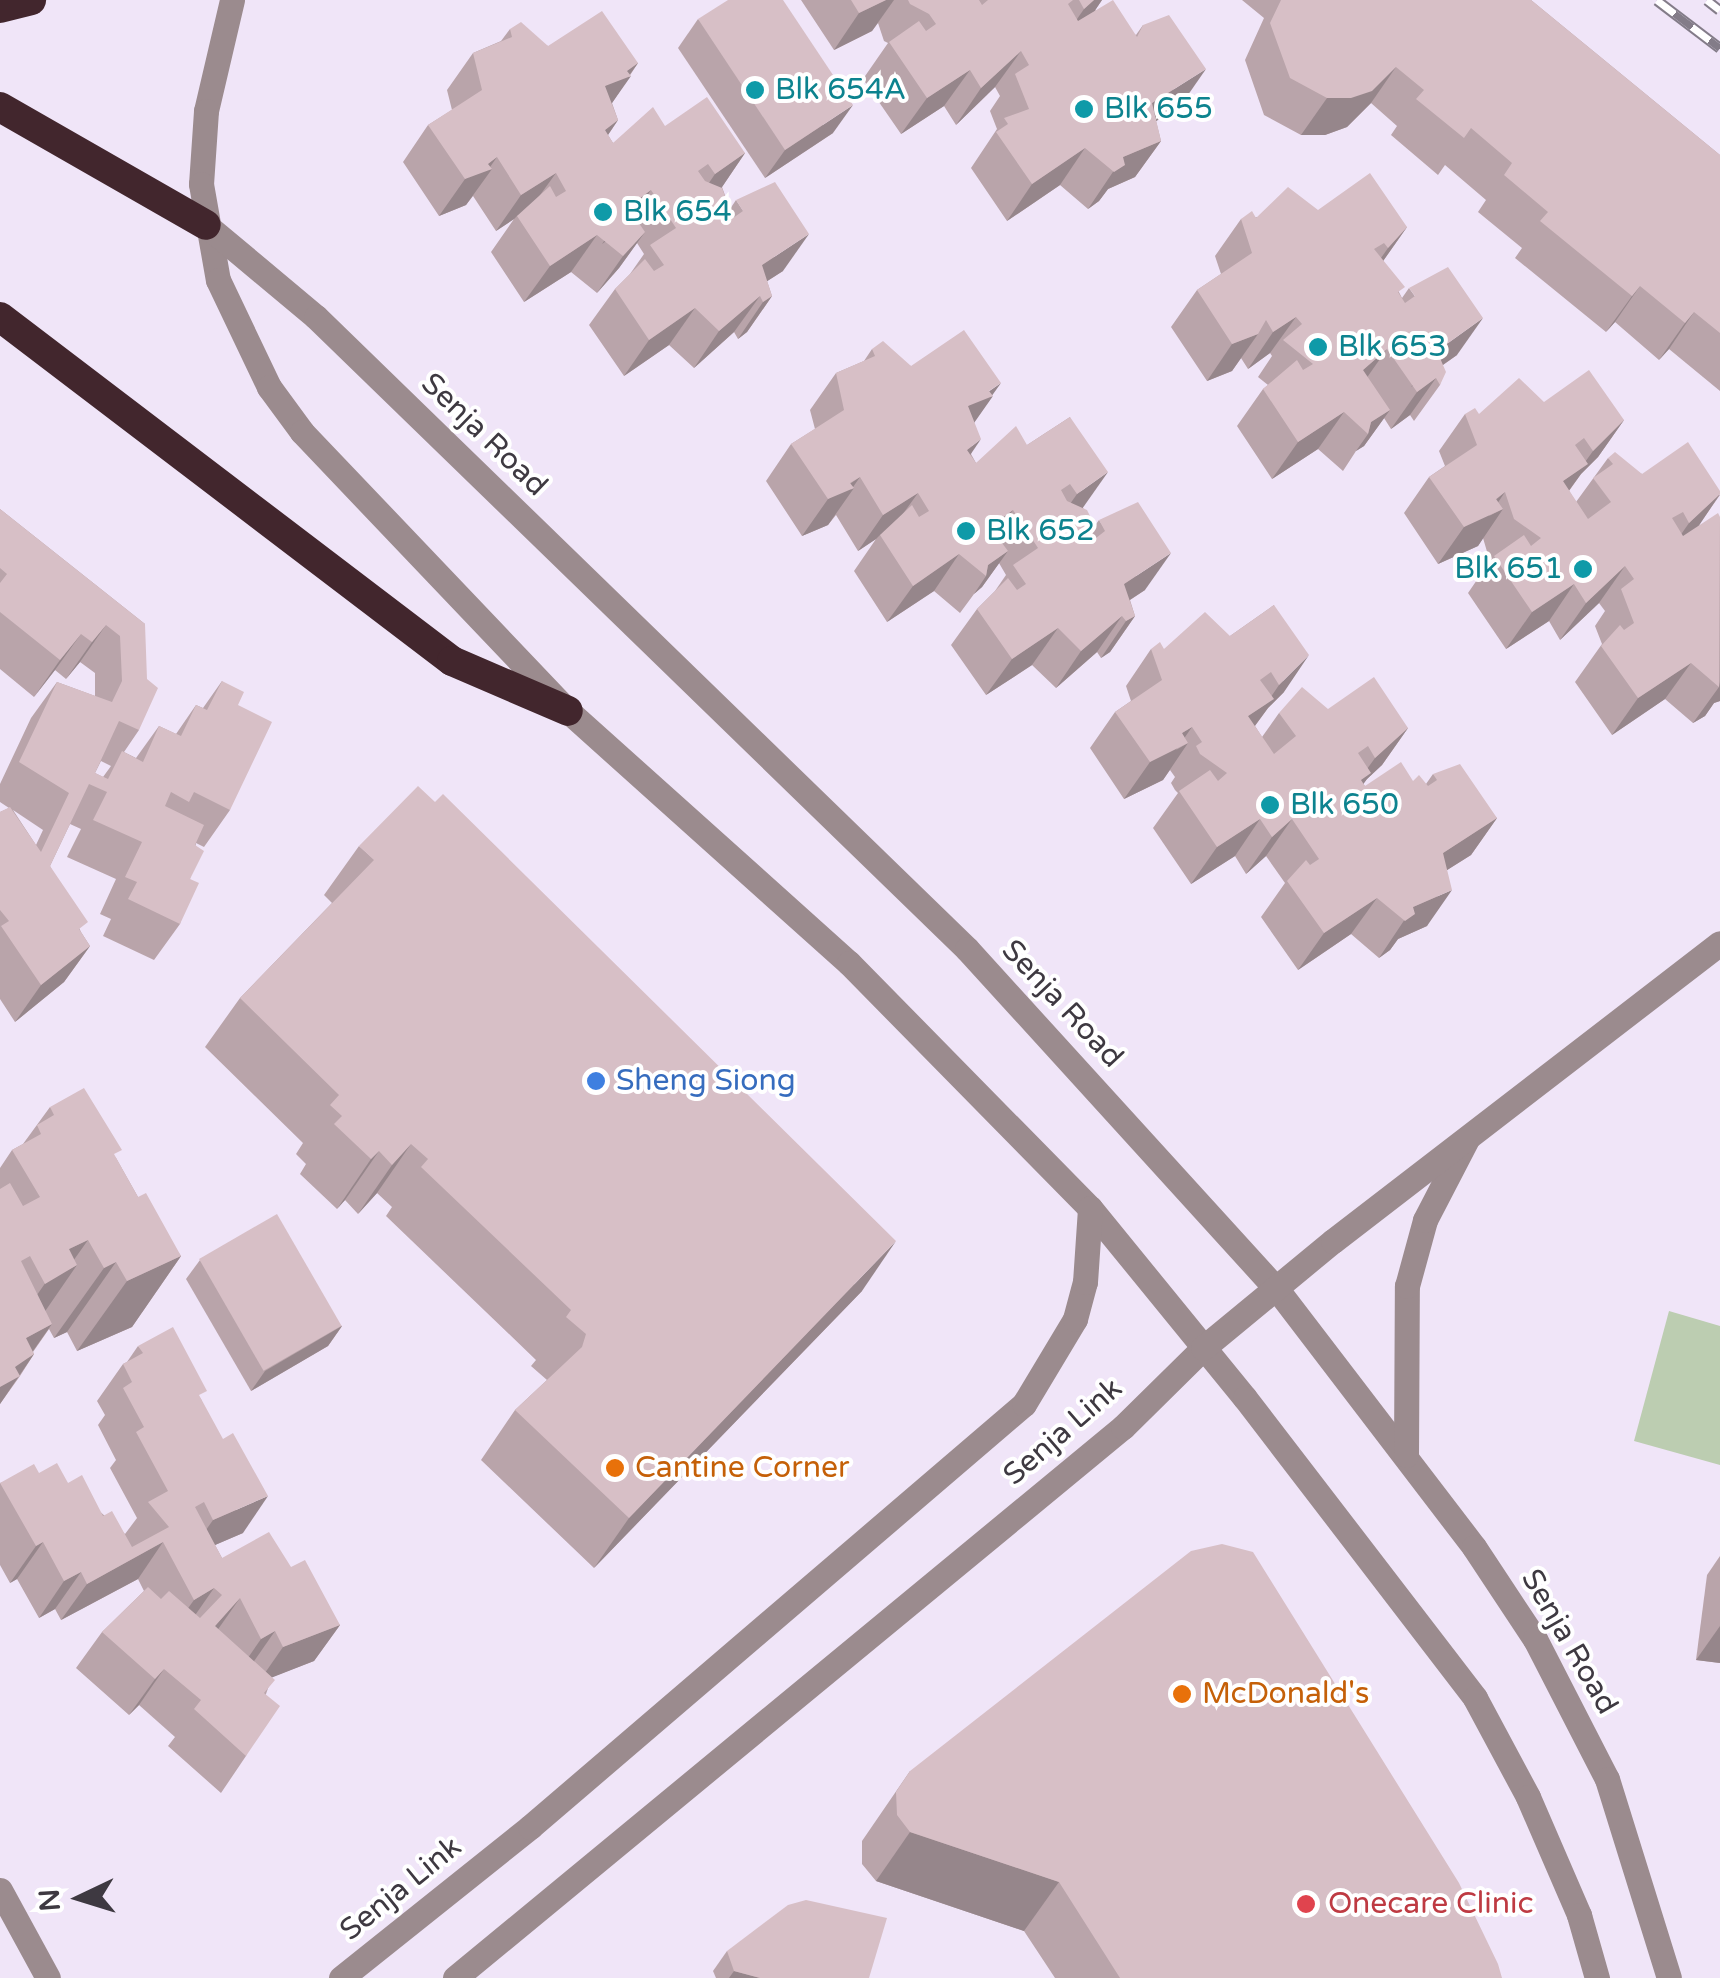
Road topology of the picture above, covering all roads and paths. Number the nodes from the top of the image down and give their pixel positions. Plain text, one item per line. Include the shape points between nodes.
1 (31, 0) edge
2 (232, 0) edge
3 (0, 8) edge
4 (0, 107) edge
5 (206, 225) junction
6 (0, 317) edge
7 (568, 711) junction
8 (1720, 943) edge
9 (1472, 1130) junction
10 (1090, 1208) junction
11 (1276, 1288) junction
12 (1204, 1348) junction
13 (1406, 1455) junction
14 (0, 1890) edge
15 (48, 1978) edge
16 (341, 1978) edge
17 (455, 1978) edge
18 (1596, 1978) edge
19 (1670, 1978) edge

1 - 3 highway
2 - 5 street via 202,145
4 - 5 highway
5 - 7 street via 241,338 302,432
5 - 11 street, Senja Road via 316,317 966,949
6 - 7 highway via 452,661
7 - 10 street via 849,963
8 - 9 street, Senja Link
9 - 11 street, Senja Link
9 - 13 street via 1425,1220 1407,1286
10 - 12 street
10 - 16 street, Senja Link via 1085,1282 1075,1318 1024,1404 530,1827
11 - 12 street, Senja Link
11 - 13 street, Senja Road
12 - 17 street, Senja Link via 1123,1427
12 - 18 street via 1474,1698 1528,1797 1579,1915
13 - 19 street, Senja Road via 1566,1695 1606,1780
14 - 15 street

